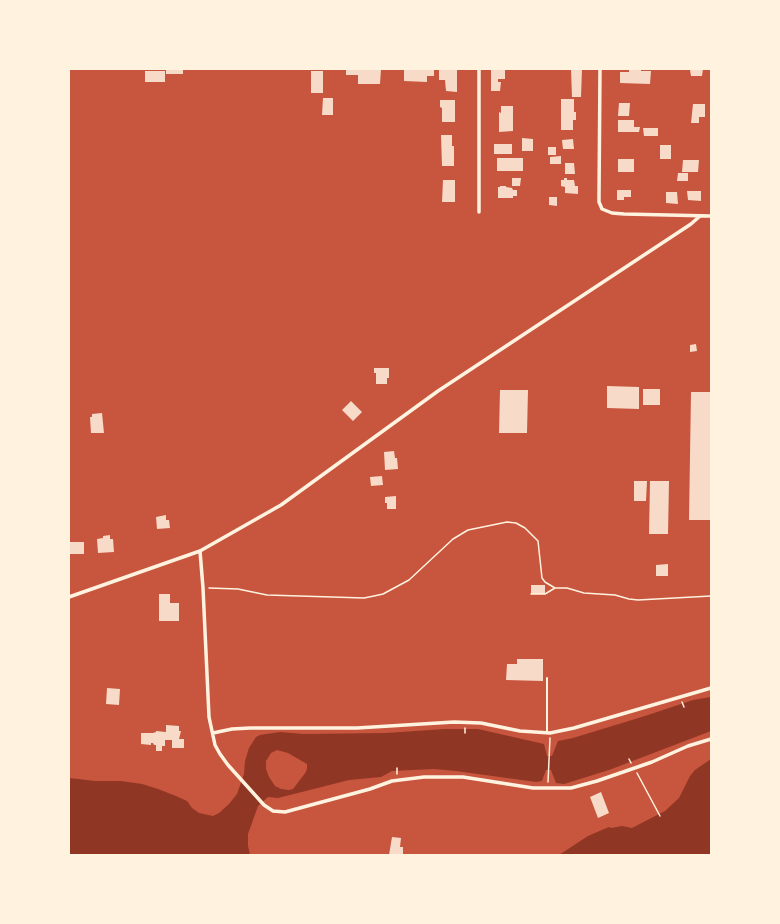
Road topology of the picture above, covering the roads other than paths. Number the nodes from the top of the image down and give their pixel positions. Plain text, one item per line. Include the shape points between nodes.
1 (478, 69) edge
2 (600, 69) edge
3 (479, 212) dead end
4 (700, 216) junction
5 (711, 216) edge
6 (200, 551) junction
7 (69, 597) edge
8 (547, 678) dead end
9 (711, 688) edge
10 (213, 733) junction
11 (548, 734) junction
12 (711, 739) edge

1 - 3 street
2 - 4 street via 599,202 602,209 624,214
4 - 5 street
4 - 6 street via 438,391 281,505
6 - 7 street
6 - 10 street via 209,717
8 - 11 lane
9 - 11 street
10 - 11 street via 250,728 357,728 454,722 481,723
10 - 12 street via 220,754 264,805 274,811 285,812 392,781 424,777 463,777 534,788 571,788 635,768

